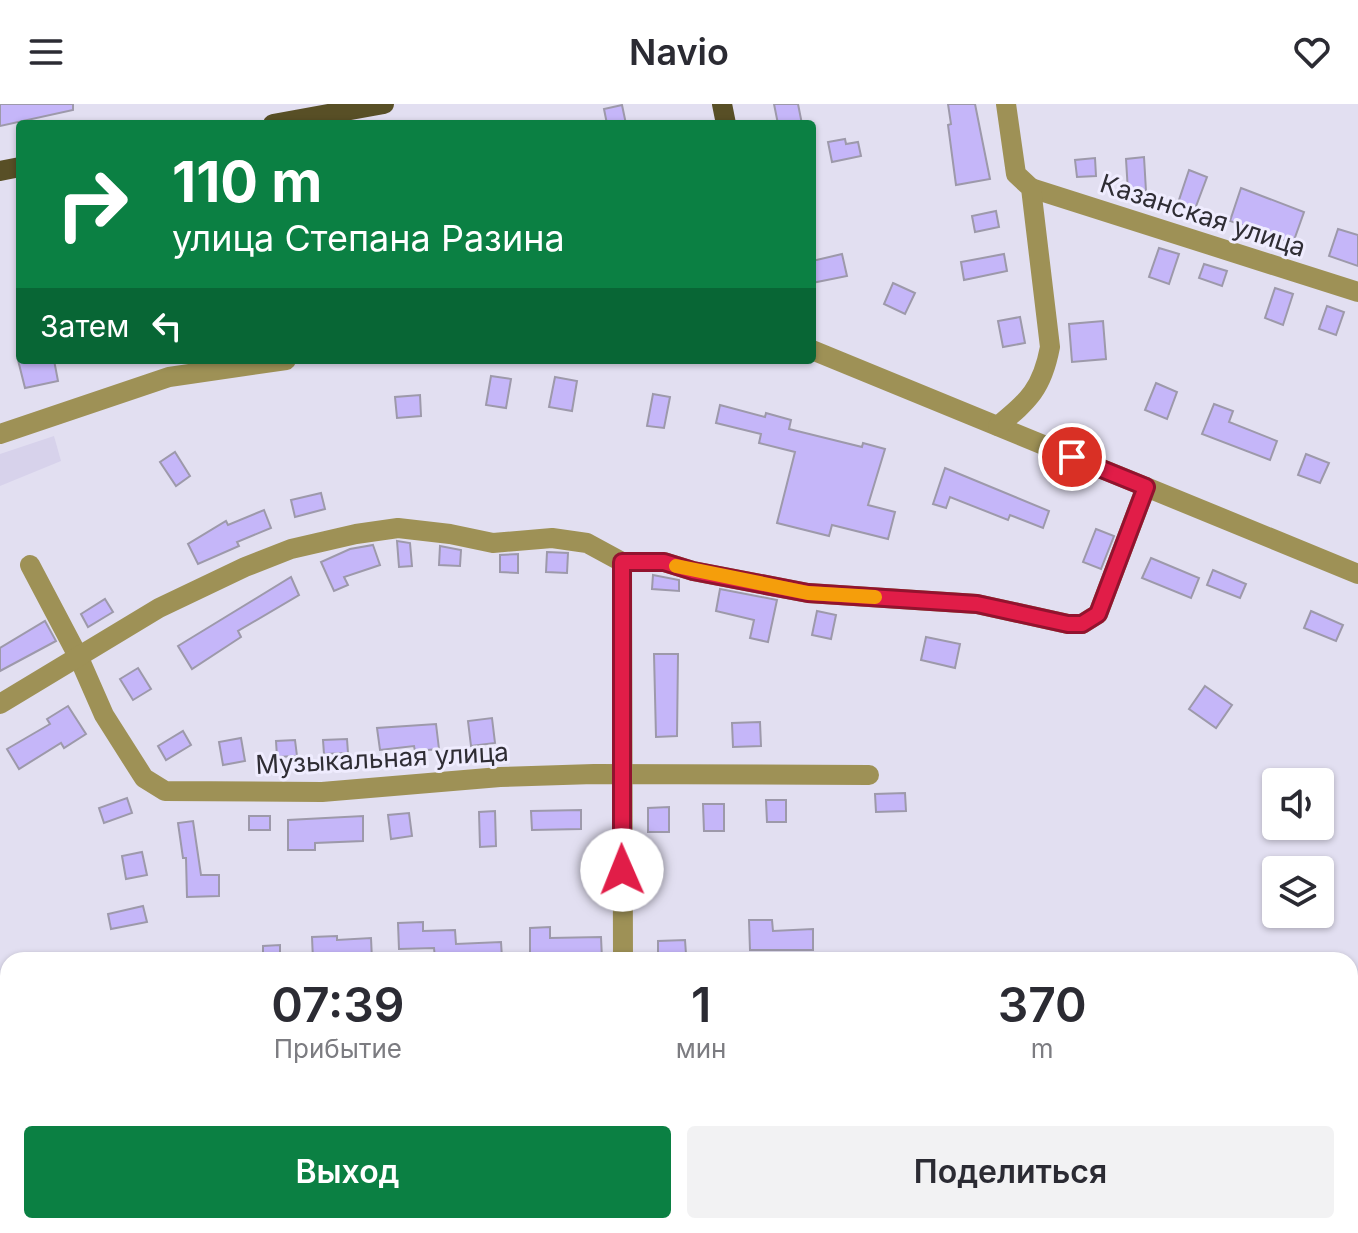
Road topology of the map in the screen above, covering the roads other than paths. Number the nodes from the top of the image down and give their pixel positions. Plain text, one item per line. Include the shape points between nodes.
1 (384, 104) edge
2 (1006, 104) edge
3 (312, 111) edge
4 (285, 120) edge
5 (1031, 188) junction
6 (1358, 292) edge
7 (816, 352) edge
8 (233, 364) edge
9 (167, 369) edge
10 (998, 426) junction
11 (0, 434) edge
12 (1146, 487) junction
13 (622, 562) junction
14 (30, 565) dead end
15 (1358, 574) edge
16 (79, 658) junction
17 (0, 704) edge
18 (869, 775) dead end
19 (621, 776) junction
20 (623, 952) edge

1 - 3 main road
2 - 5 street via 1016,174
3 - 4 main road
5 - 6 street, Казанская улица
5 - 10 street via 1050,347 1046,369 1029,400
7 - 10 street
8 - 9 street
9 - 11 street
10 - 12 street
12 - 13 street via 1098,614 1082,624 977,604 808,593 664,562
12 - 15 street
13 - 16 street via 587,543 552,538 493,543 398,528 356,534 291,549 245,567 159,608
13 - 19 street
14 - 16 street, Музыкальная улица
16 - 17 street
16 - 19 street, Музыкальная улица via 104,715 144,778 165,791 322,792 500,777
18 - 19 street, Музыкальная улица
19 - 20 street

